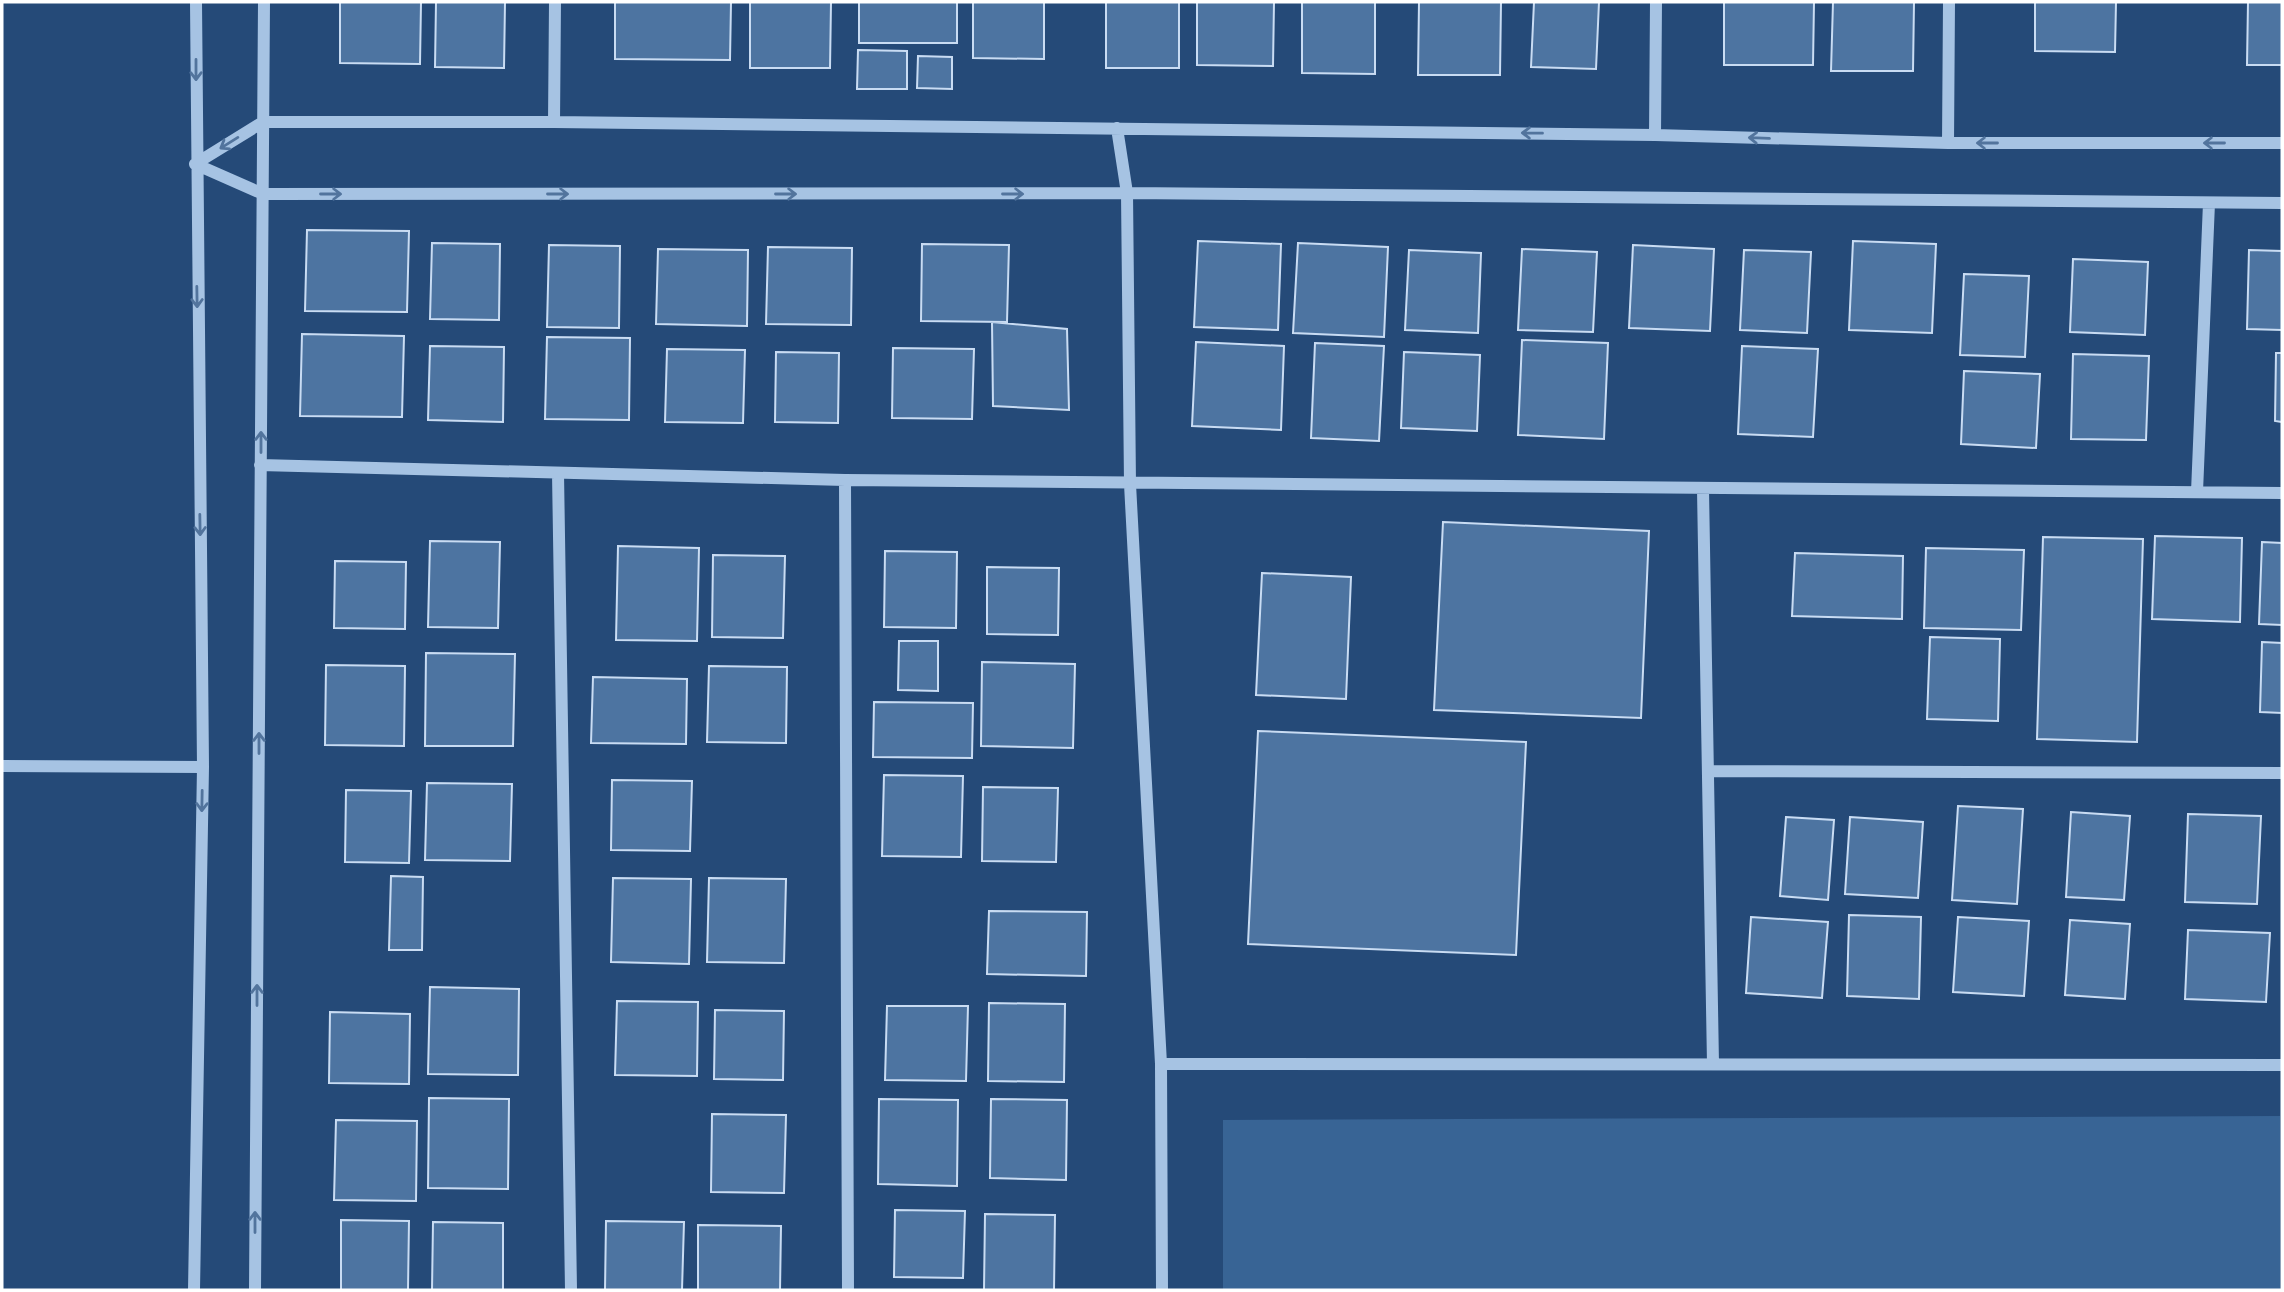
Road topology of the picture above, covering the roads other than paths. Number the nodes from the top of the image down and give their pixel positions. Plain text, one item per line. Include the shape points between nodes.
1 (196, 2) edge
2 (264, 2) edge
3 (555, 2) edge
4 (1656, 2) edge
5 (1949, 2) edge
6 (263, 122) junction
7 (554, 122) junction
8 (1117, 128) junction
9 (1655, 135) junction
10 (1948, 143) junction
11 (2282, 143) edge
12 (195, 164) junction
13 (1127, 193) junction
14 (263, 194) junction
15 (2282, 203) edge
16 (2209, 204) junction
17 (260, 466) junction
18 (558, 473) junction
19 (845, 480) junction
20 (1130, 484) junction
21 (1703, 490) junction
22 (2197, 492) junction
23 (2282, 492) edge
24 (2, 766) edge
25 (203, 767) junction
26 (1708, 771) junction
27 (2282, 773) edge
28 (1161, 1064) junction
29 (1713, 1064) junction
30 (2282, 1065) edge
31 (194, 1290) edge
32 (255, 1290) edge
33 (571, 1290) edge
34 (848, 1290) edge
35 (1162, 1290) edge

1 -> 12 street
2 - 6 street
3 - 7 street
4 - 9 street
5 - 10 street
6 - 7 street
6 -> 12 street
6 - 14 street
7 - 8 street
9 -> 8 street
8 - 13 street
10 -> 9 street
11 -> 10 street
12 - 14 street
12 -> 25 street
14 -> 13 street
13 - 16 street
13 - 20 street
17 -> 14 street
15 - 16 street
16 - 22 street
17 - 18 street
32 -> 17 street
18 - 19 street
18 - 33 street
19 - 20 street
19 - 34 street
20 - 21 street
20 - 28 street
21 - 22 street
21 - 26 street
22 - 23 street
24 - 25 street
25 -> 31 street
26 - 27 street
26 - 29 street
28 - 29 street
28 - 35 street
29 - 30 street

